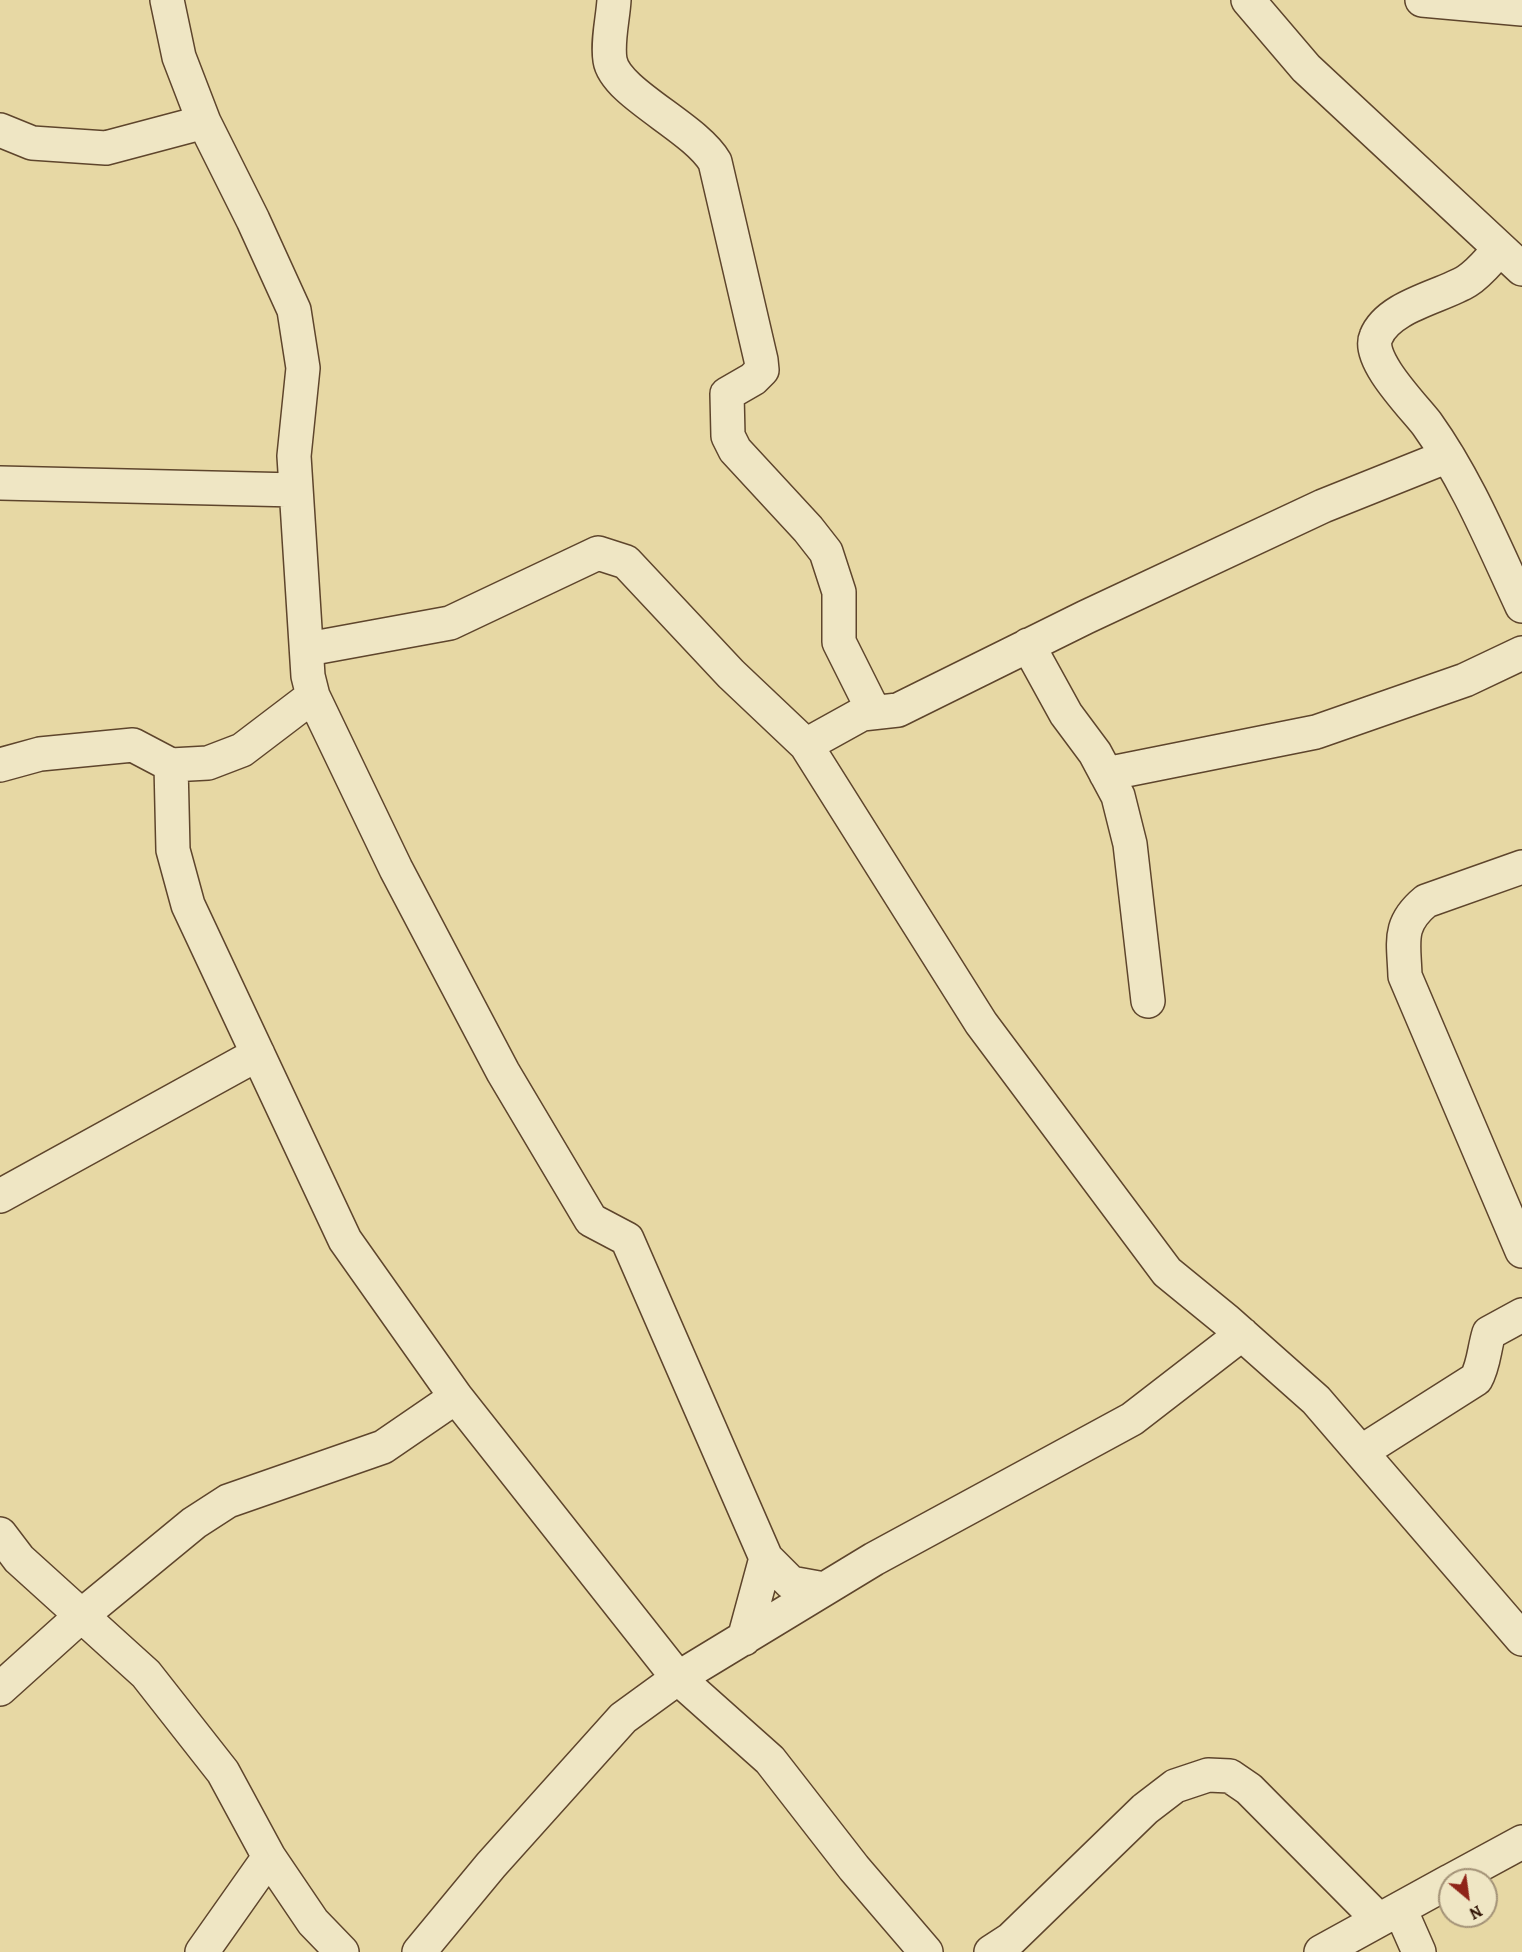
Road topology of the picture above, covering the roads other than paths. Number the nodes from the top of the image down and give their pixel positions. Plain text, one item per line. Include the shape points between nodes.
1 (166, 0) edge
2 (614, 0) edge
3 (1248, 0) edge
4 (1422, 0) edge
5 (1475, 2) edge
6 (1522, 9) edge
7 (204, 122) junction
8 (0, 130) edge
9 (1511, 259) edge
10 (1448, 456) junction
11 (0, 483) edge
12 (297, 489) junction
13 (1522, 606) edge
14 (1028, 645) junction
15 (308, 648) junction
16 (1522, 653) edge
17 (313, 696) junction
18 (874, 712) junction
19 (806, 745) junction
20 (0, 765) edge
21 (171, 765) junction
22 (1106, 774) junction
23 (1522, 867) edge
24 (1148, 1001) dead end
25 (258, 1054) junction
26 (0, 1196) edge
27 (1522, 1251) edge
28 (1522, 1315) edge
29 (1242, 1334) junction
30 (456, 1397) junction
31 (1361, 1452) junction
32 (0, 1534) edge
33 (765, 1558) junction
34 (824, 1589) junction
35 (81, 1616) junction
36 (1519, 1626) edge
37 (744, 1639) junction
38 (678, 1678) junction
39 (0, 1689) edge
40 (1522, 1842) edge
41 (269, 1857) junction
42 (1475, 1868) edge
43 (1438, 1888) edge
44 (1389, 1914) junction
45 (202, 1952) edge
46 (342, 1952) edge
47 (419, 1952) edge
48 (926, 1952) edge
49 (991, 1952) edge
50 (1321, 1952) edge
51 (1419, 1952) edge

1 - 7 street via 179,57
2 - 18 street via 610,60 615,72 625,85 700,141 715,162 762,369 727,394 728,436 735,450 826,552 839,592 839,642
3 - 9 street via 1306,68
4 - 5 street
5 - 6 street
7 - 8 street via 106,148 32,143
7 - 12 street via 294,310 303,368 294,456
9 - 10 street via 1450,291 1408,307 1376,336 1374,346 1385,371
10 - 13 street
10 - 14 street via 1323,506
11 - 12 street
12 - 15 street
14 - 18 street via 898,710
14 - 22 street via 1066,714
15 - 17 street
15 - 19 street via 450,623 598,553 627,562 731,674
16 - 22 street via 1465,680 1316,732
17 - 21 street via 242,750 208,763
17 - 33 street via 396,869 503,1072 591,1220 627,1239
18 - 19 street via 862,714
19 - 29 street via 988,1032 1167,1272
20 - 21 street via 40,754 133,745
21 - 25 street via 173,850 188,905
22 - 24 street via 1118,796 1130,844
23 - 27 street via 1426,901 1404,927 1405,976
25 - 26 street
25 - 30 street via 345,1240
28 - 31 street via 1489,1333 1483,1367 1476,1379
29 - 31 street via 1316,1400
29 - 34 street via 1132,1419
30 - 35 street via 383,1448 228,1501 194,1523
30 - 38 street
31 - 36 street
32 - 35 street via 19,1559
33 - 34 street via 791,1583
33 - 37 street
34 - 37 street
35 - 39 street
35 - 41 street via 146,1674 223,1772
37 - 38 street
38 - 47 street via 623,1718
38 - 48 street via 770,1760
40 - 42 street
41 - 45 street
41 - 46 street via 313,1922
43 - 44 street
44 - 49 street via 1249,1789 1230,1776 1208,1775 1175,1786 1146,1809 1011,1939
44 - 50 street
44 - 51 street

